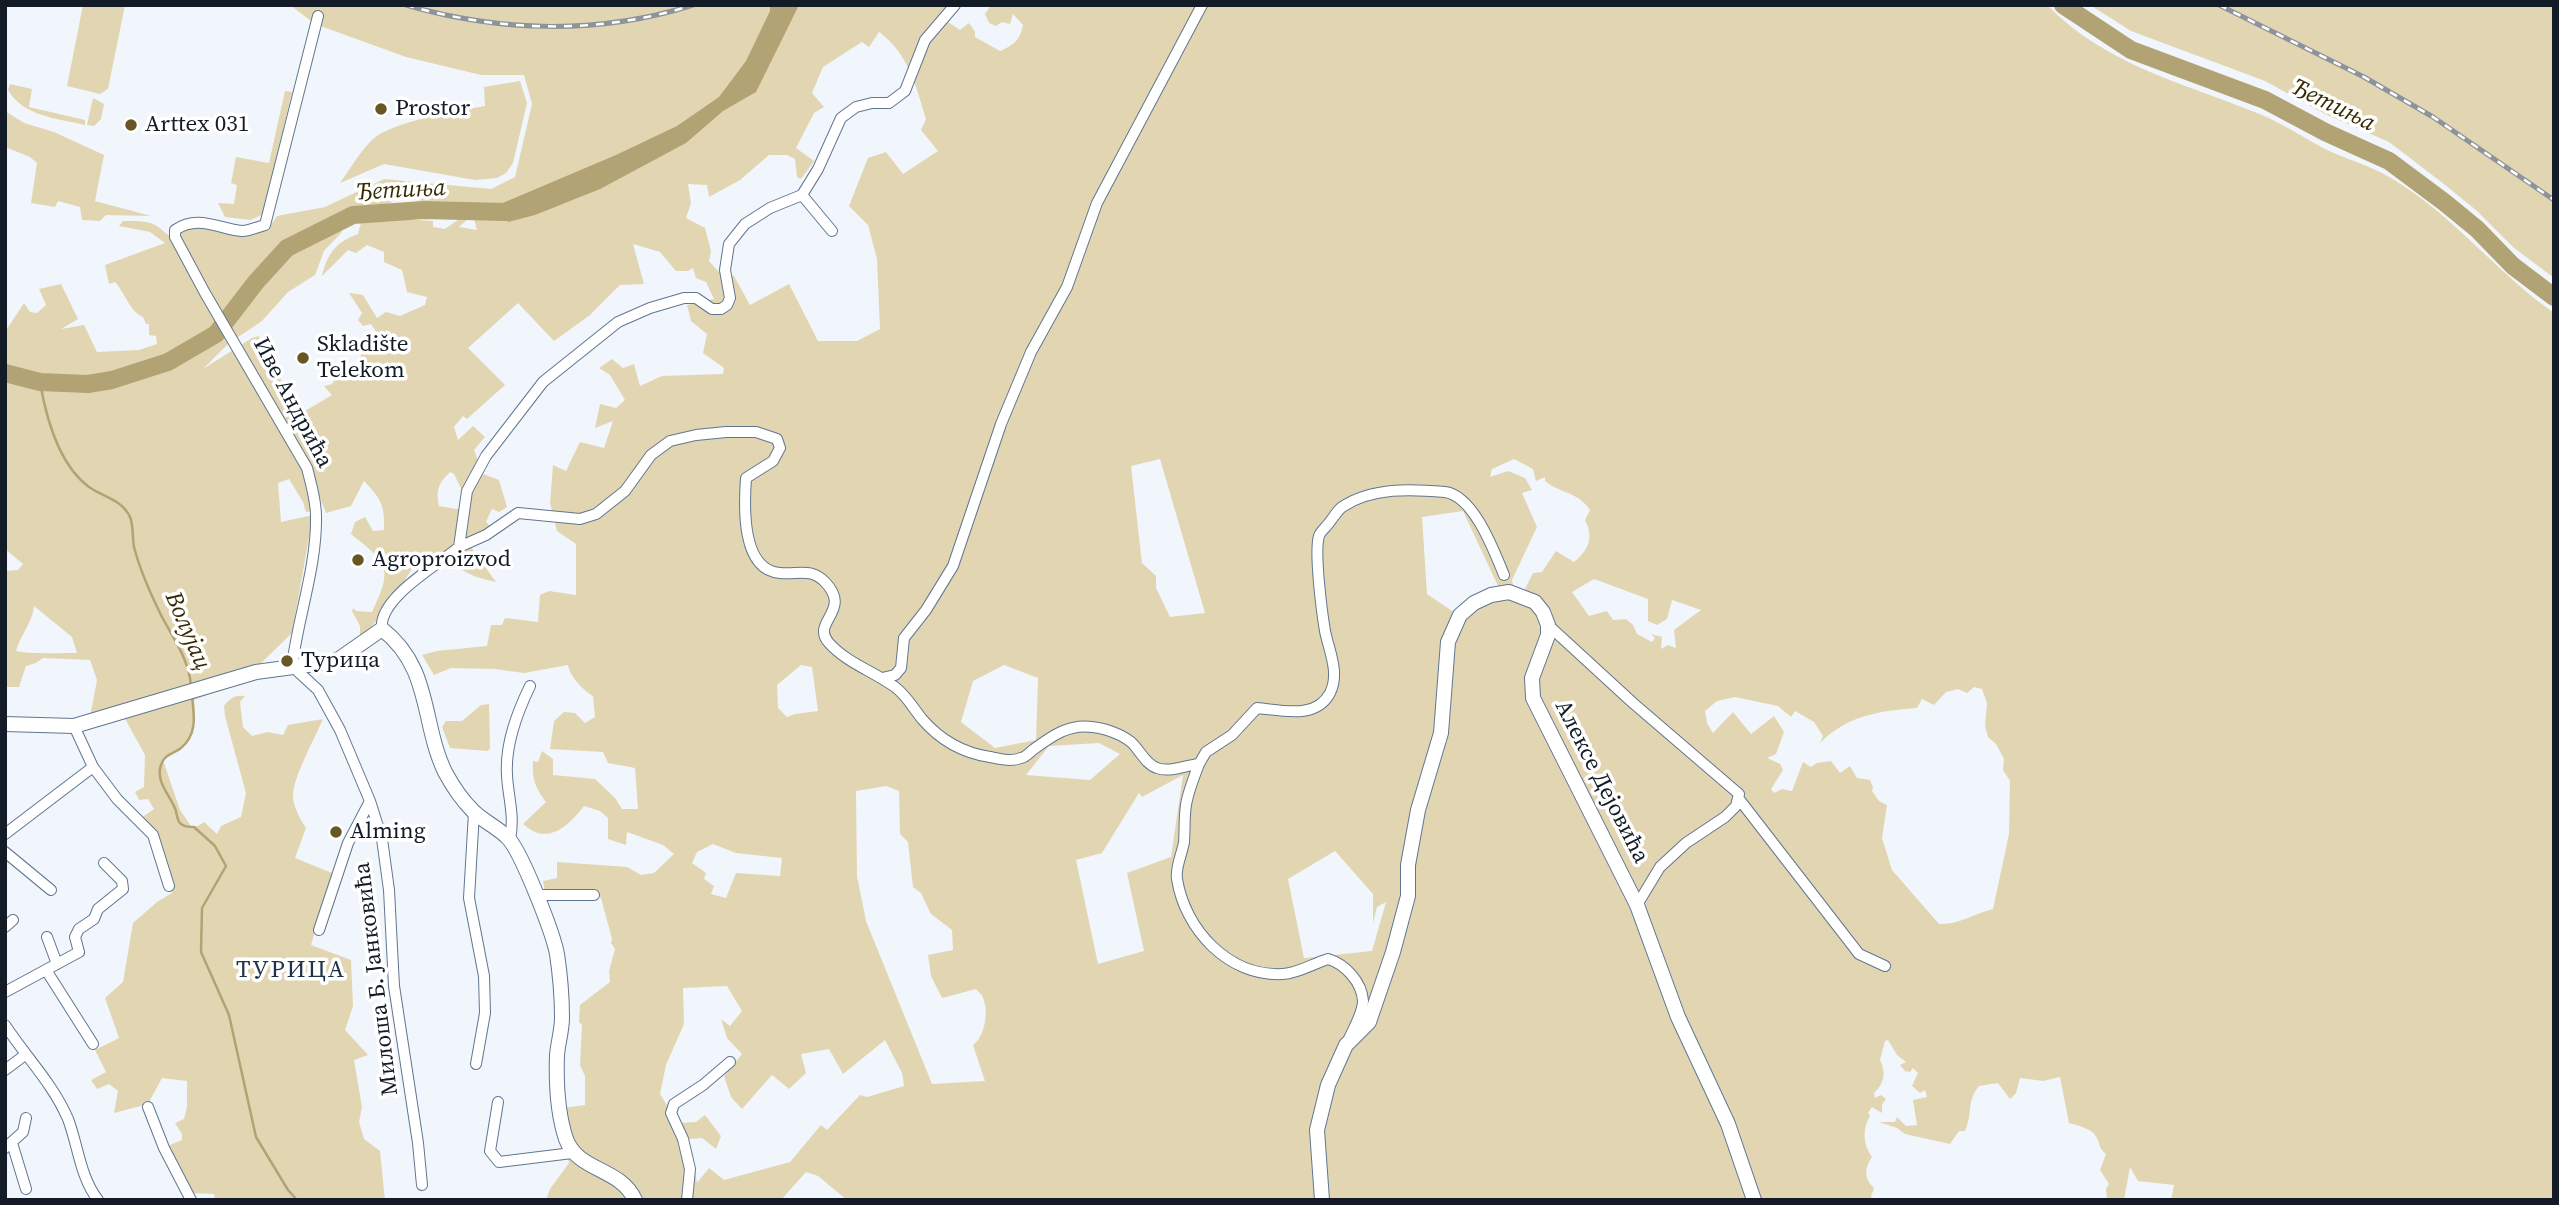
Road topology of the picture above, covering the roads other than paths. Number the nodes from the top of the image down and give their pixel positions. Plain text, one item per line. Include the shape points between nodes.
1 (955, 5) edge
2 (1202, 5) edge
3 (317, 16) dead end
4 (802, 195) junction
5 (832, 231) dead end
6 (459, 547) junction
7 (1504, 575) dead end
8 (1548, 625) junction
9 (382, 629) junction
10 (292, 666) junction
11 (882, 678) junction
12 (530, 686) dead end
13 (5, 724) edge
14 (74, 726) junction
15 (1199, 764) junction
16 (93, 766) junction
17 (1739, 799) junction
18 (370, 801) junction
19 (474, 812) junction
20 (5, 834) edge
21 (510, 839) junction
22 (5, 852) edge
23 (104, 863) dead end
24 (169, 886) dead end
25 (51, 890) dead end
26 (535, 892) junction
27 (594, 895) dead end
28 (1637, 905) junction
29 (319, 930) dead end
30 (47, 937) dead end
31 (57, 964) junction
32 (1885, 966) dead end
33 (46, 970) junction
34 (5, 992) edge
35 (5, 1025) edge
36 (93, 1044) dead end
37 (1346, 1045) junction
38 (25, 1055) junction
39 (730, 1062) dead end
40 (476, 1064) dead end
41 (5, 1070) edge
42 (498, 1102) dead end
43 (148, 1107) dead end
44 (26, 1118) dead end
45 (9, 1146) edge
46 (572, 1153) junction
47 (422, 1185) dead end
48 (26, 1189) dead end
49 (98, 1200) edge
50 (191, 1200) edge
51 (635, 1200) edge
52 (687, 1200) edge
53 (1322, 1200) edge
54 (1754, 1200) edge

1 - 4 street via 925,40 905,91 888,103 856,107 841,118
2 - 11 street via 1097,203 1067,287 1031,352 987,461 953,566 904,638 901,667 895,675
3 - 10 street, Иве Андрића via 265,225 244,231 215,223 183,224 175,230 205,293 307,468 314,494 314,543
4 - 5 street
4 - 6 street via 745,224 729,244 727,305 712,309 696,298 684,298 650,308 618,322 543,383 486,456 467,491
6 - 9 street via 403,590 383,614
6 - 11 street via 518,513 580,519 596,514 625,491 652,455 670,441 726,432 770,435 777,439 778,454 746,478 747,535 753,555 779,573 812,573 826,582 836,607 823,627 826,640 858,666
7 - 15 street via 1488,537 1464,501 1450,493 1374,493 1341,508 1319,536 1318,581 1334,662 1330,693 1315,709 1257,708 1206,752
8 - 17 street via 1729,784
8 - 28 street, Алексе Дејовића via 1532,678 1533,698
8 - 37 street via 1535,602 1509,592 1491,595 1460,615 1448,642 1441,733 1418,810 1403,917 1369,1022
9 - 10 street via 339,659
9 - 19 street via 404,652 418,677 446,773
10 - 14 street via 256,672
10 - 18 street, Милоша Б. Јанковића via 318,690
11 - 15 street via 939,734 974,755 1023,758 1057,733 1077,726 1121,736 1157,768
12 - 21 street via 507,757 513,810
13 - 14 street
14 - 16 street
15 - 37 street via 1186,803 1176,877 1187,910 1203,938 1223,956 1255,972 1282,974 1328,959 1338,962 1358,984 1363,1003
16 - 20 street
16 - 24 street via 117,799 153,835
17 - 28 street via 1725,817 1660,867
17 - 32 street via 1858,954
18 - 29 street via 348,843
18 - 47 street, Милоша Б. Јанковића via 382,839 389,890 394,986
19 - 21 street
19 - 40 street via 469,898 484,976 485,1013
21 - 26 street
22 - 25 street
23 - 31 street via 122,881 123,889 79,929 75,937 79,952
26 - 27 street
26 - 46 street via 557,953 562,1019 558,1101
28 - 54 street, Алексе Дејовића via 1693,1052 1728,1124
30 - 31 street
31 - 33 street
33 - 34 street
33 - 36 street
35 - 38 street
37 - 53 street via 1328,1085 1317,1130
38 - 41 street
38 - 49 street via 51,1086 68,1119 90,1189
39 - 52 street via 674,1104 671,1113 690,1169
42 - 46 street via 490,1151 499,1162
43 - 50 street
44 - 45 street via 23,1132
45 - 48 street
46 - 51 street via 630,1188

